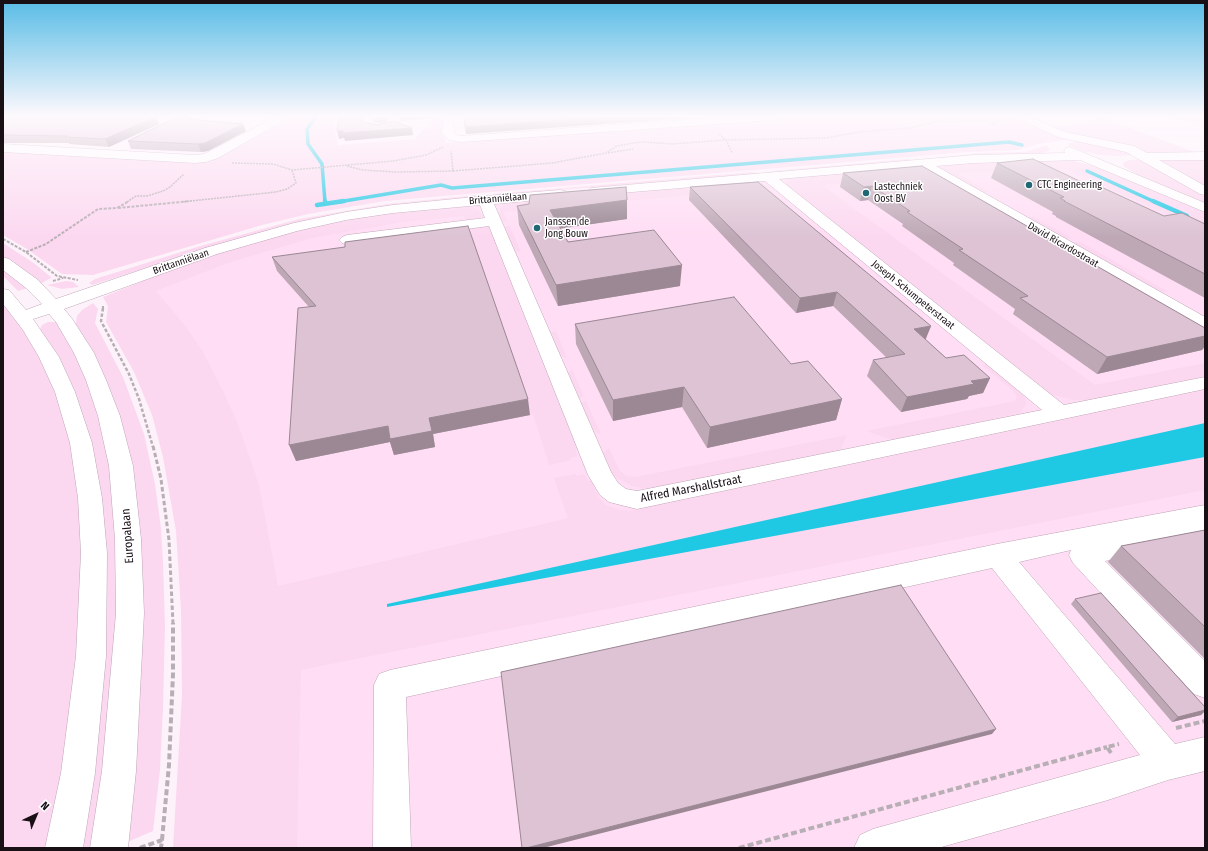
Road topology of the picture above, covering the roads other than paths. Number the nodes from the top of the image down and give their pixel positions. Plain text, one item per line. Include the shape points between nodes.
1 (150, 157) edge
2 (209, 157) edge
3 (1086, 157) junction
4 (1143, 157) junction
5 (1161, 157) edge
6 (922, 163) junction
7 (767, 176) junction
8 (1205, 191) edge
9 (486, 200) junction
10 (1205, 208) edge
11 (494, 221) junction
12 (347, 240) edge
13 (3, 262) edge
14 (3, 294) edge
15 (53, 306) junction
16 (23, 317) junction
17 (1205, 325) edge
18 (1205, 383) edge
19 (1060, 414) junction
20 (1205, 515) edge
21 (1205, 530) edge
22 (997, 555) junction
23 (1205, 683) edge
24 (1205, 754) edge
25 (1168, 763) junction
26 (64, 848) edge
27 (109, 848) edge
28 (392, 848) edge
29 (873, 848) edge

1 - 2 street via 197,161
3 - 4 street, Brittanniëlaan
3 - 6 street, Brittanniëlaan via 986,158
3 - 10 street
4 - 5 street, Brittanniëlaan
4 - 8 street
6 - 7 street, Brittanniëlaan
6 - 17 street, David Ricardostraat
7 - 9 street, Brittanniëlaan
7 - 19 street, Joseph Schumpeterstraat
9 - 11 street, Alfred Marshallstraat
9 - 15 street, Brittanniëlaan via 381,211 294,227 211,251
11 - 12 street
11 - 19 street, Alfred Marshallstraat via 600,475 609,489 618,496 637,500 654,497
13 - 15 street, Europalaan via 32,284
14 - 16 street
15 - 16 street, Brittanniëlaan
15 - 27 street, Europalaan via 84,353 101,393 113,430 126,503 130,628 119,771
16 - 26 street via 49,357 72,412 85,465 92,524 93,610 88,692 78,772
18 - 19 street
20 - 22 street
21 - 23 street via 1082,555
22 - 25 street
22 - 28 street via 390,685
24 - 25 street
25 - 29 street

